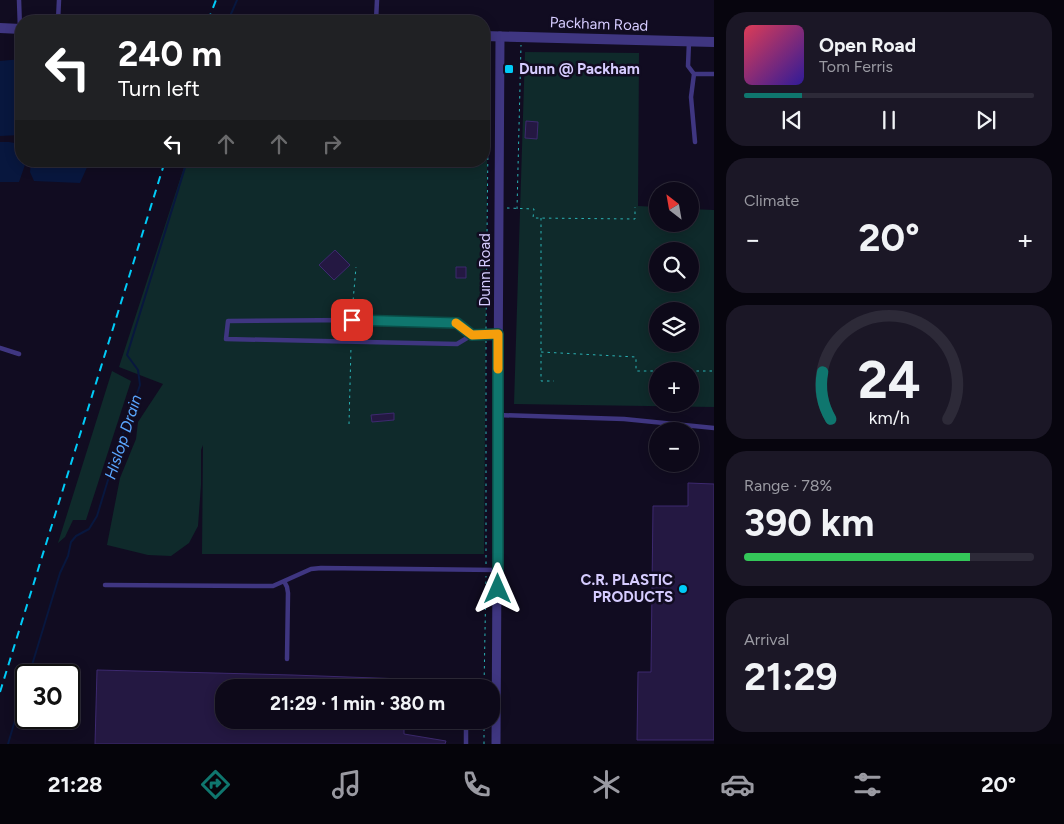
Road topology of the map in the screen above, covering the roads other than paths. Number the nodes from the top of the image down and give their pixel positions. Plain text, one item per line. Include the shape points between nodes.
1 (19, 0) edge
2 (59, 0) edge
3 (377, 0) edge
4 (20, 15) edge
5 (58, 15) edge
6 (376, 15) edge
7 (0, 28) edge
8 (15, 28) edge
9 (490, 36) edge
10 (500, 36) junction
11 (689, 42) junction
12 (714, 42) edge
13 (694, 74) junction
14 (714, 74) edge
15 (695, 142) dead end
16 (498, 334) junction
17 (472, 335) junction
18 (0, 348) edge
19 (19, 354) dead end
20 (498, 414) junction
21 (714, 428) edge
22 (498, 570) junction
23 (284, 581) junction
24 (105, 585) dead end
25 (287, 659) dead end
26 (497, 679) edge
27 (466, 729) edge
28 (497, 729) edge
29 (466, 744) edge
30 (496, 744) edge

1 - 4 lane
2 - 5 lane
3 - 6 lane
7 - 8 street
9 - 10 street, Packham Road
10 - 11 street, Packham Road
10 - 16 street, Dunn Road
11 - 12 street, Packham Road
11 - 13 lane via 688,66
13 - 14 lane
13 - 15 lane via 691,97
16 - 17 lane
16 - 20 street, Dunn Road
17 - 17 lane via 457,323 228,321 226,339 457,344
18 - 19 lane
20 - 21 lane via 624,419
20 - 22 street, Dunn Road
22 - 23 lane via 321,568
22 - 26 street, Dunn Road
23 - 24 lane via 273,586
23 - 25 lane via 288,594
27 - 29 lane
28 - 30 street, Dunn Road

